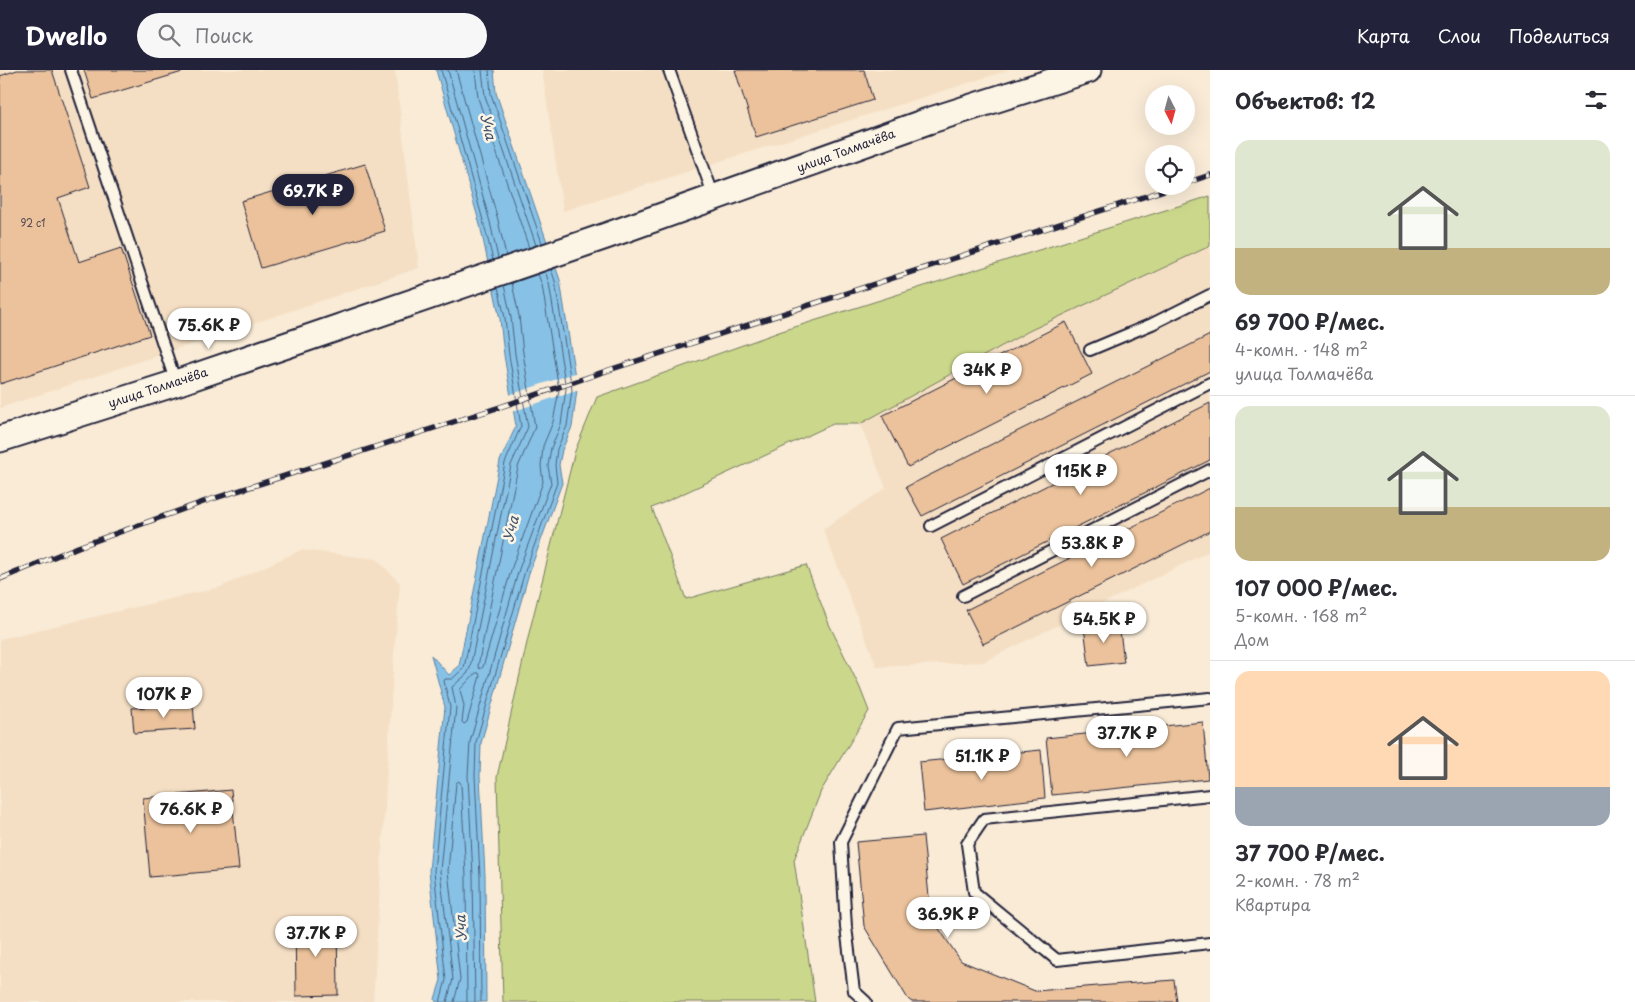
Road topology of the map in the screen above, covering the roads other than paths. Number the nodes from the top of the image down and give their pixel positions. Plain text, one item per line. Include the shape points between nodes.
1 (71, 70) edge
2 (669, 70) edge
3 (1088, 70) edge
4 (714, 198) junction
5 (1210, 295) edge
6 (1090, 350) dead end
7 (176, 382) junction
8 (1210, 383) edge
9 (0, 439) edge
10 (1210, 470) edge
11 (931, 526) dead end
12 (963, 596) dead end
13 (1210, 698) edge
14 (1210, 795) edge
15 (1210, 943) edge
16 (866, 1002) edge

1 - 7 lane
2 - 4 lane
3 - 4 street, улица Толмачёва via 928,121
4 - 7 street, улица Толмачёва
5 - 6 lane
7 - 9 street, улица Толмачёва
8 - 11 lane
10 - 12 lane
13 - 16 lane via 898,728 841,842 854,991
14 - 15 lane via 984,819 967,844 974,892 1057,960

